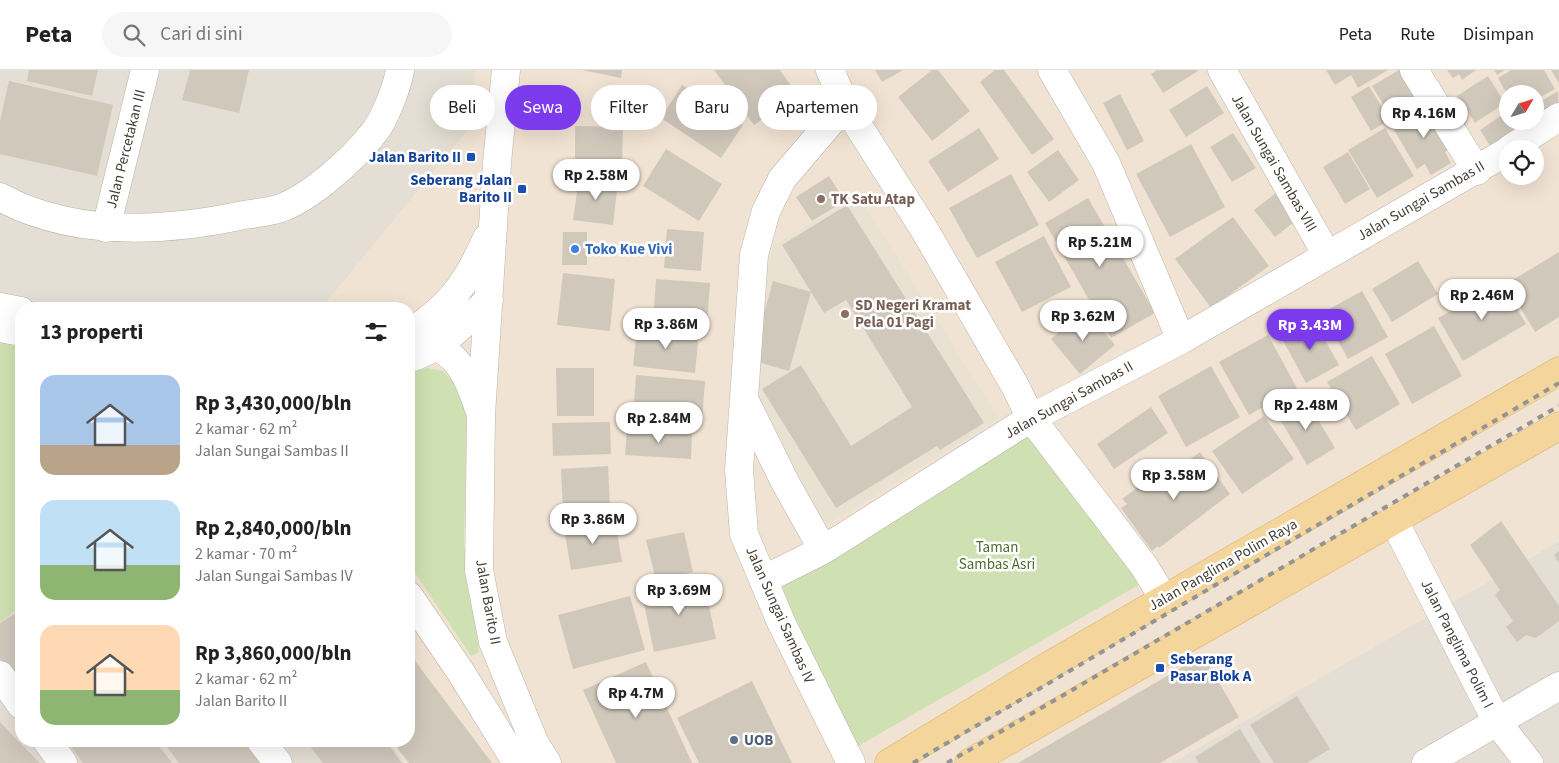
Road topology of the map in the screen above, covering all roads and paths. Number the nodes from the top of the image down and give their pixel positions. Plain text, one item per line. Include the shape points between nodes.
1 (145, 70) edge
2 (400, 70) edge
3 (506, 70) edge
4 (830, 70) edge
5 (1052, 70) edge
6 (1222, 70) edge
7 (1414, 70) edge
8 (836, 85) edge
9 (1559, 118) edge
10 (824, 130) edge
11 (861, 130) edge
12 (1525, 140) edge
13 (1499, 157) edge
14 (1477, 171) junction
15 (0, 197) edge
16 (495, 220) junction
17 (106, 228) junction
18 (1327, 255) junction
19 (489, 300) junction
20 (0, 307) edge
21 (15, 310) edge
22 (0, 328) edge
23 (15, 331) edge
24 (415, 335) edge
25 (1181, 340) junction
26 (415, 342) edge
27 (439, 345) junction
28 (1559, 371) edge
29 (743, 398) junction
30 (481, 416) junction
31 (1031, 418) junction
32 (1559, 426) edge
33 (1393, 519) junction
34 (823, 550) junction
35 (763, 580) junction
36 (1164, 599) junction
37 (415, 605) edge
38 (0, 675) edge
39 (1559, 686) edge
40 (15, 696) edge
41 (1497, 722) junction
42 (51, 747) edge
43 (266, 747) edge
44 (63, 763) edge
45 (278, 763) edge
46 (517, 763) edge
47 (547, 763) edge
48 (851, 763) edge
49 (889, 763) edge
50 (970, 763) edge
51 (1426, 763) edge
52 (1529, 763) edge

1 - 17 street, Jalan Percetakan III
2 - 17 street via 398,85 373,134 326,181 282,207 202,224
3 - 16 street, Jalan Barito II
4 - 8 street
5 - 25 street via 1106,163
6 - 18 street, Jalan Sungai Sambas VIII
7 - 14 street
9 - 12 street, Jalan Sungai Sambas II
10 - 29 street, Jalan Sungai Sambas IV via 782,179 766,211 754,254
11 - 31 street via 924,229
13 - 14 street, Jalan Sungai Sambas II
14 - 18 street, Jalan Sungai Sambas II
15 - 17 street via 24,210
16 - 19 street, Jalan Barito II
16 - 24 street via 475,266 450,302
18 - 25 street, Jalan Sungai Sambas II
19 - 27 street
19 - 30 street, Jalan Barito II
20 - 21 street
22 - 23 street
25 - 31 street, Jalan Sungai Sambas II
26 - 27 street
27 - 30 street via 456,359 469,381
28 - 36 main road, Jalan Panglima Polim Raya
29 - 34 street via 784,482
29 - 35 street, Jalan Sungai Sambas IV via 739,470 744,534
30 - 47 street, Jalan Barito II via 479,570 492,642 535,744
31 - 34 street, Jalan Sungai Sambas II
31 - 36 street via 1144,566
32 - 33 main road
33 - 41 street, Jalan Panglima Polim I
33 - 50 main road
34 - 35 street, Jalan Sungai Sambas II
35 - 48 street, Jalan Sungai Sambas IV
36 - 49 main road, Jalan Panglima Polim Raya
37 - 46 street
38 - 40 street
39 - 41 street
41 - 51 street
41 - 52 street, Jalan Panglima Polim I
42 - 44 street
43 - 45 street

